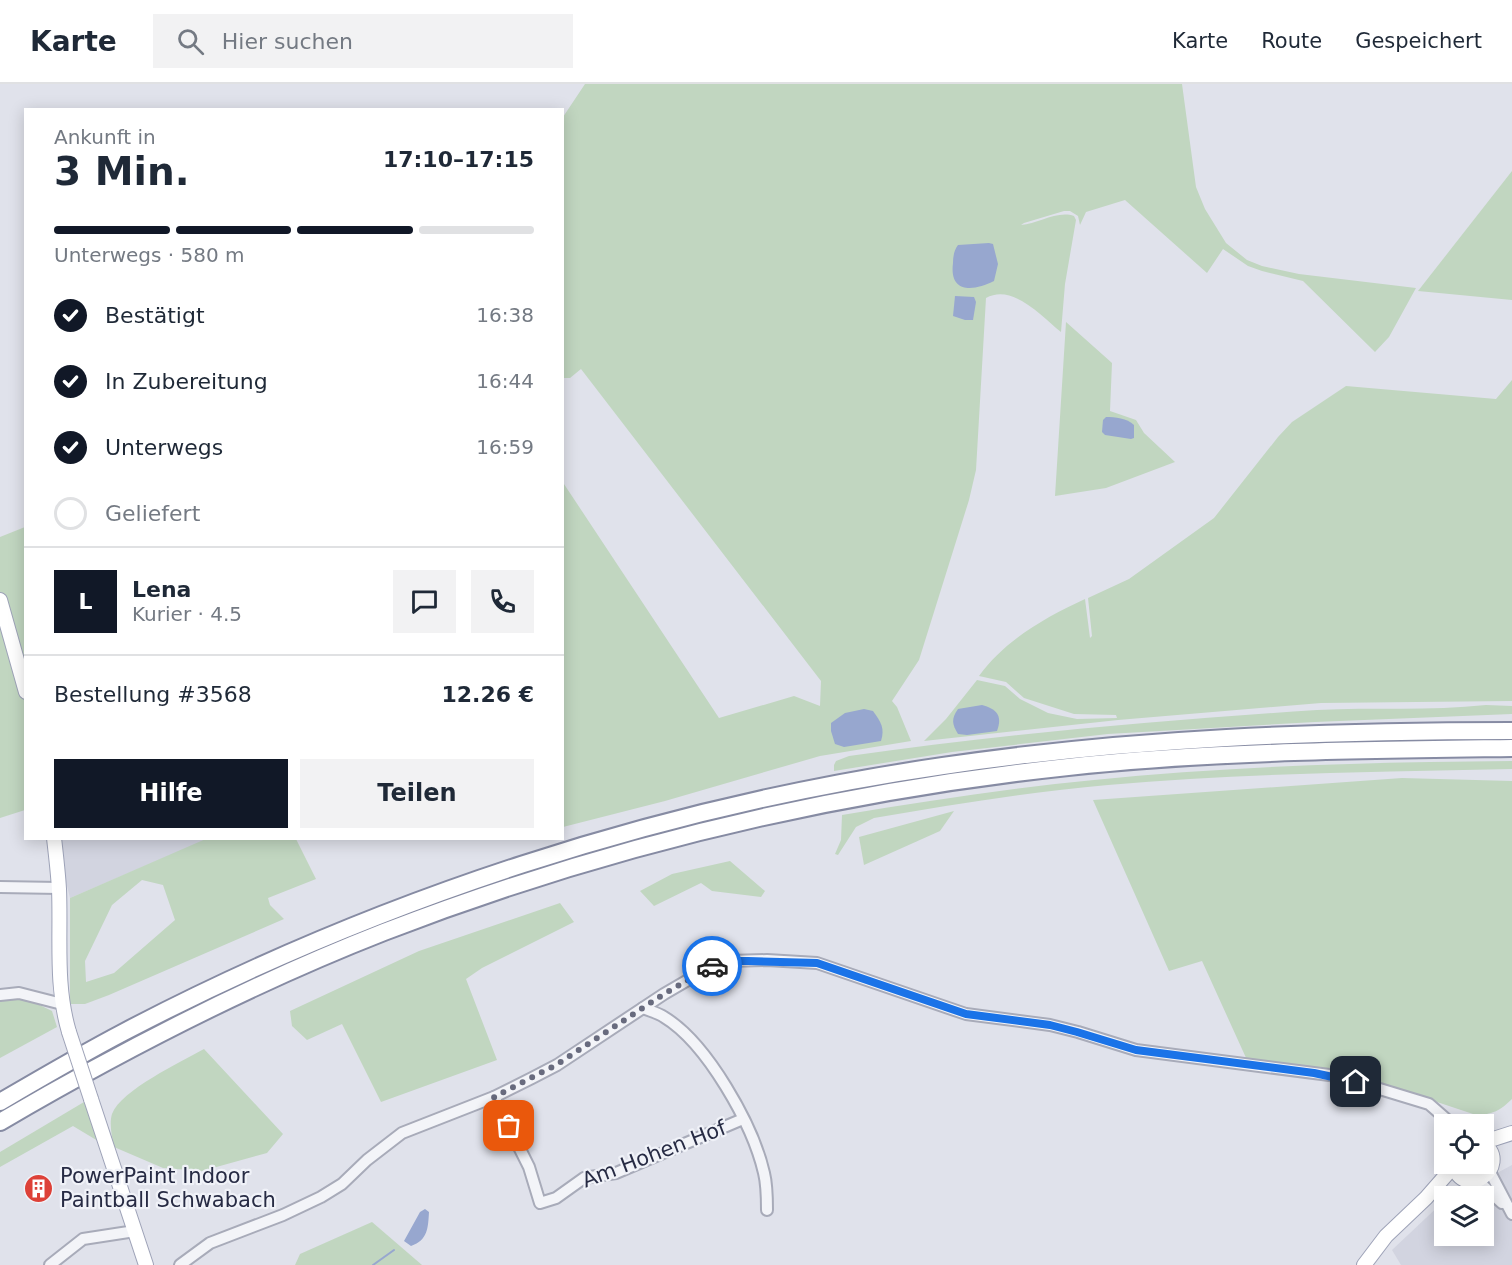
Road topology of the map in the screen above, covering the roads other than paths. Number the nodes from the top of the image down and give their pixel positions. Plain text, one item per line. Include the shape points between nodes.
1 (0, 600) edge
2 (24, 685) edge
3 (1512, 731) edge
4 (1512, 748) edge
5 (54, 840) edge
6 (0, 887) edge
7 (59, 888) junction
8 (0, 994) edge
9 (63, 1004) junction
10 (643, 1008) junction
11 (494, 1097) junction
12 (0, 1102) edge
13 (1439, 1114) edge
14 (743, 1119) junction
15 (0, 1122) edge
16 (1512, 1136) edge
17 (1494, 1140) edge
18 (1494, 1156) edge
19 (1446, 1174) edge
20 (1460, 1174) edge
21 (1484, 1176) joint
22 (1463, 1179) junction
23 (1426, 1198) junction
24 (767, 1210) dead end
25 (1509, 1210) edge
26 (135, 1231) junction
27 (50, 1265) edge
28 (146, 1265) edge
29 (180, 1265) edge
30 (1364, 1265) edge

1 - 2 main road
3 - 12 highway via 1321,733 1093,748 940,766 701,814 508,870 372,919 136,1026
4 - 15 highway via 1249,754 1072,766 870,795 732,823 534,879 380,934 182,1022
5 - 7 main road
6 - 7 street
7 - 9 main road via 58,966
8 - 9 street via 20,993
9 - 26 main road, bridge
10 - 11 street via 556,1065
10 - 13 street via 712,966 728,961 817,963 966,1014 1050,1025 1136,1050 1337,1076 1429,1104
10 - 14 street, Am Hohen Hof via 664,1016 696,1044
11 - 14 street, Am Hohen Hof via 529,1167 540,1203 556,1198 584,1178 616,1173
11 - 29 street via 402,1133 335,1189 284,1215 210,1244
14 - 24 street, Am Hohen Hof via 765,1176
16 - 17 main road
16 - 18 main road
19 - 23 main road
20 - 22 main road
21 - 22 main road
21 - 25 street
22 - 23 main road
23 - 30 main road via 1386,1236
26 - 27 street via 83,1239
26 - 28 main road

